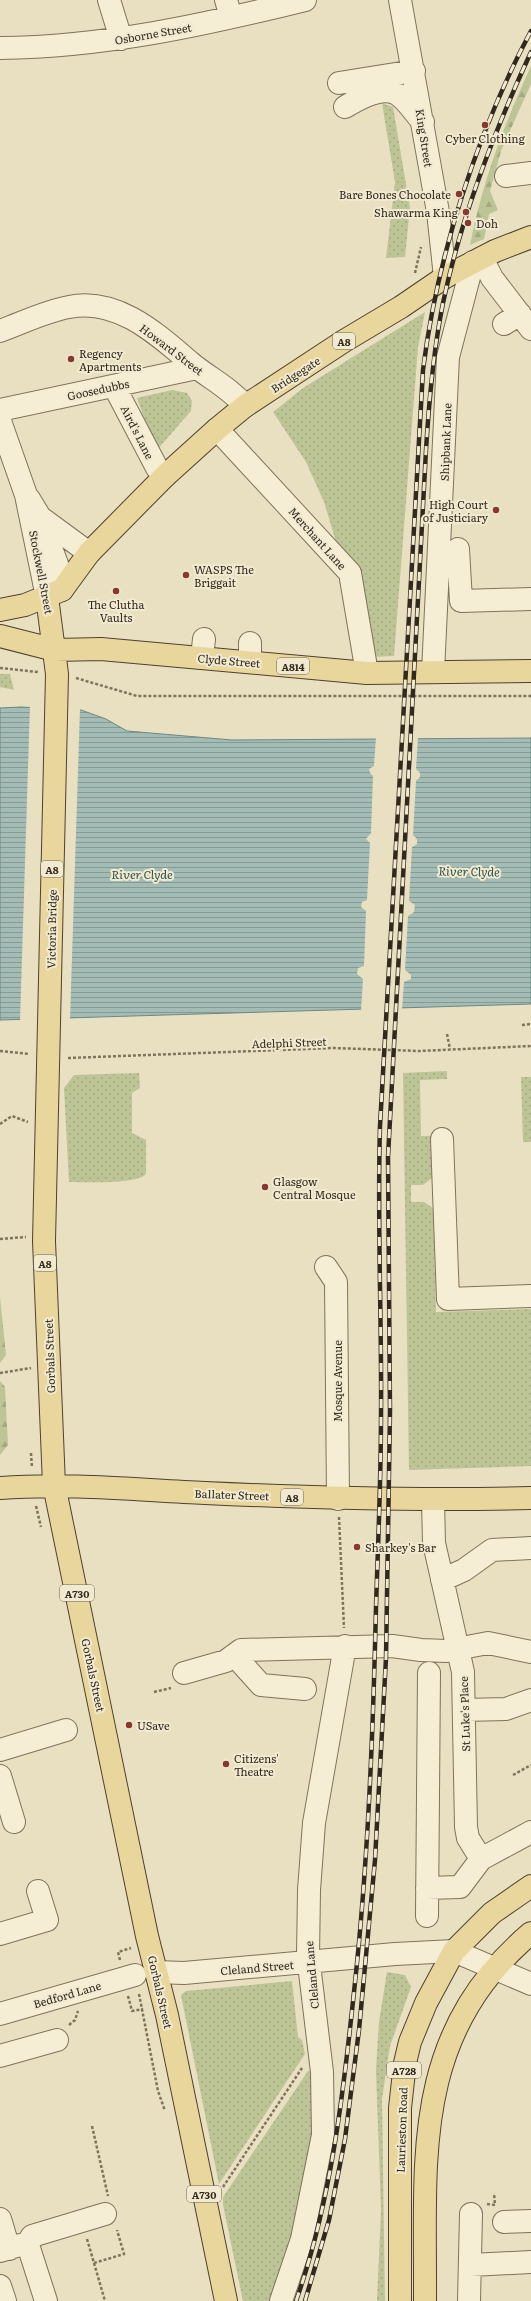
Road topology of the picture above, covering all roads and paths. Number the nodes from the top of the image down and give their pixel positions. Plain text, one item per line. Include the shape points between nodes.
1 (109, 0) edge
2 (304, 0) edge
3 (400, 0) edge
4 (274, 4) edge
5 (228, 9) edge
6 (120, 39) junction
7 (0, 48) edge
8 (414, 71) junction
9 (339, 83) dead end
10 (345, 108) dead end
11 (423, 122) junction
12 (531, 173) edge
13 (506, 176) dead end
14 (531, 237) edge
15 (422, 240) dead end
16 (477, 260) junction
17 (445, 277) junction
18 (413, 279) dead end
19 (518, 322) edge
20 (0, 331) edge
21 (197, 368) junction
22 (114, 386) junction
23 (245, 406) junction
24 (0, 410) edge
25 (0, 422) edge
26 (217, 429) junction
27 (165, 476) junction
28 (26, 495) junction
29 (40, 517) junction
30 (458, 549) dead end
31 (89, 553) junction
32 (55, 593) junction
33 (531, 599) edge
34 (0, 610) edge
35 (0, 636) edge
36 (55, 650) junction
37 (0, 668) edge
38 (531, 670) edge
39 (433, 672) junction
40 (367, 673) junction
41 (57, 674) junction
42 (531, 696) edge
43 (56, 697) joint
44 (522, 1024) dead end
45 (531, 1024) edge
46 (447, 1034) dead end
47 (531, 1046) edge
48 (48, 1048) junction
49 (450, 1049) junction
50 (0, 1050) edge
51 (12, 1116) dead end
52 (0, 1124) edge
53 (442, 1139) dead end
54 (0, 1239) edge
55 (44, 1241) junction
56 (326, 1267) dead end
57 (531, 1296) edge
58 (51, 1365) junction
59 (0, 1373) edge
60 (54, 1485) junction
61 (0, 1488) edge
62 (531, 1498) edge
63 (338, 1499) junction
64 (433, 1500) junction
65 (531, 1548) edge
66 (442, 1580) junction
67 (345, 1646) junction
68 (459, 1649) junction
69 (531, 1652) edge
70 (234, 1655) junction
71 (184, 1673) dead end
72 (429, 1673) dead end
73 (305, 1689) dead end
74 (531, 1700) edge
75 (464, 1710) junction
76 (66, 1730) dead end
77 (0, 1750) edge
78 (531, 1765) edge
79 (513, 1775) dead end
80 (0, 1776) edge
81 (14, 1822) dead end
82 (531, 1832) edge
83 (481, 1859) junction
84 (531, 1886) edge
85 (427, 1888) junction
86 (38, 1891) dead end
87 (427, 1916) dead end
88 (531, 1933) edge
89 (0, 1934) edge
90 (454, 1951) junction
91 (308, 1962) junction
92 (494, 1970) junction
93 (146, 1973) junction
94 (531, 1984) edge
95 (85, 1988) junction
96 (0, 2014) edge
97 (57, 2040) joint
98 (320, 2055) junction
99 (0, 2056) edge
100 (494, 2193) dead end
101 (208, 2213) junction
102 (499, 2213) joint
103 (105, 2214) dead end
104 (471, 2214) dead end
105 (0, 2219) edge
106 (82, 2221) junction
107 (531, 2221) edge
108 (11, 2249) edge
109 (531, 2262) edge
110 (471, 2264) junction
111 (0, 2286) edge
112 (4, 2301) edge
113 (46, 2301) edge
114 (105, 2301) edge
115 (226, 2301) edge
116 (281, 2301) edge
117 (400, 2301) edge
118 (425, 2301) edge
119 (469, 2301) edge

1 - 6 street
2 - 4 street, Osborne Street
3 - 8 street, King Street
4 - 5 street, Osborne Street
5 - 6 street, Osborne Street
6 - 7 street, Osborne Street via 43,48
8 - 9 street
8 - 11 street, King Street
10 - 11 street via 370,94 394,93 401,97
11 - 17 street, King Street via 438,212
12 - 13 street
14 - 16 main road, Bridgegate / A8
15 - 18 path
16 - 17 main road, Bridgegate / A8
16 - 19 street via 492,278
16 - 39 street, Shipbank Lane via 448,356
17 - 23 main road, Bridgegate / A8
20 - 21 street, Howard Street via 69,306 98,306 122,313 161,338
21 - 22 street, Goosedubbs
21 - 23 street, Howard Street via 236,396
22 - 24 street, Goosedubbs
22 - 27 street, Aird's Lane via 157,468
23 - 26 main road, Bridgegate
25 - 28 street, Stockwell Street
26 - 27 main road, Bridgegate
26 - 40 street, Merchant Lane via 350,573
27 - 31 main road, Bridgegate
28 - 29 street, Stockwell Street
28 - 32 street, Stockwell Street
29 - 31 street, Stockwell Street
29 - 32 street, Stockwell Street via 60,572
30 - 33 street via 461,601
31 - 32 main road
32 - 34 main road via 25,605
32 - 36 main road, Stockwell Street
35 - 36 main road, Clyde Street / A814
36 - 40 main road, Clyde Street / A814 via 203,648 250,653
36 - 41 main road, Stockwell Street
37 - 41 path
38 - 39 main road, Clyde Street / A814
39 - 40 main road, Clyde Street / A814
41 - 42 path via 137,696
41 - 43 main road, Stockwell Street
43 - 48 main road, Victoria Bridge / A8
44 - 45 path
46 - 49 path
47 - 49 path, Adelphi Street
48 - 49 path, Adelphi Street via 77,1058 334,1048 419,1051
48 - 50 path, Adelphi Street
48 - 55 main road, Gorbals Street / A8
51 - 52 path
53 - 57 street via 448,1299
54 - 55 path via 28,1237
55 - 58 main road, Gorbals Street / A8
56 - 63 street, Mosque Avenue via 336,1282
58 - 59 path via 4,1370
58 - 60 main road, Gorbals Street / A8 via 51,1449
60 - 61 main road, A8
60 - 63 main road, Ballater Street / A8
60 - 93 main road, Gorbals Street / A730
62 - 64 main road, Ballater Street / A8
63 - 64 main road, Ballater Street / A8
63 - 67 path
64 - 66 street, St Luke's Place via 434,1543
65 - 66 street via 492,1550 468,1568
66 - 68 street, St Luke's Place
67 - 68 street
67 - 70 street via 241,1650
67 - 91 street, Cleland Lane via 314,1823
68 - 69 street via 488,1643
68 - 75 street, St Luke's Place
70 - 71 street via 226,1661
70 - 73 street via 260,1685
72 - 85 street
74 - 75 street via 506,1710
75 - 83 street, St Luke's Place via 466,1827 468,1838
76 - 77 street
78 - 79 path
80 - 81 street
82 - 83 street
83 - 85 street via 460,1887
84 - 90 main road, Laurieston Road / A728 via 492,1913
85 - 87 street
86 - 89 street via 47,1920
88 - 92 main road, A728
90 - 91 street, Cleland Street
90 - 92 street
90 - 117 main road, Laurieston Road / A728 via 420,2016 405,2063 400,2108
91 - 93 street, Cleland Street via 184,1973
91 - 98 street, Cleland Lane
92 - 94 street
92 - 118 main road, A728 via 462,2016 442,2064 433,2094 426,2157
93 - 95 street, Bedford Lane
93 - 101 main road, Gorbals Street / A730 via 167,2015
95 - 96 street, Bedford Lane
95 - 97 path via 75,2020 61,2031
97 - 99 street
98 - 101 path via 307,2062 301,2070
98 - 116 street, Cleland Lane via 324,2098 322,2135 302,2239
100 - 102 path
101 - 115 main road, Gorbals Street / A730
102 - 107 street
103 - 106 street
104 - 110 street
105 - 108 street
106 - 108 street via 32,2236
106 - 114 path
108 - 113 street via 32,2252
109 - 110 street
110 - 119 street
111 - 112 street

